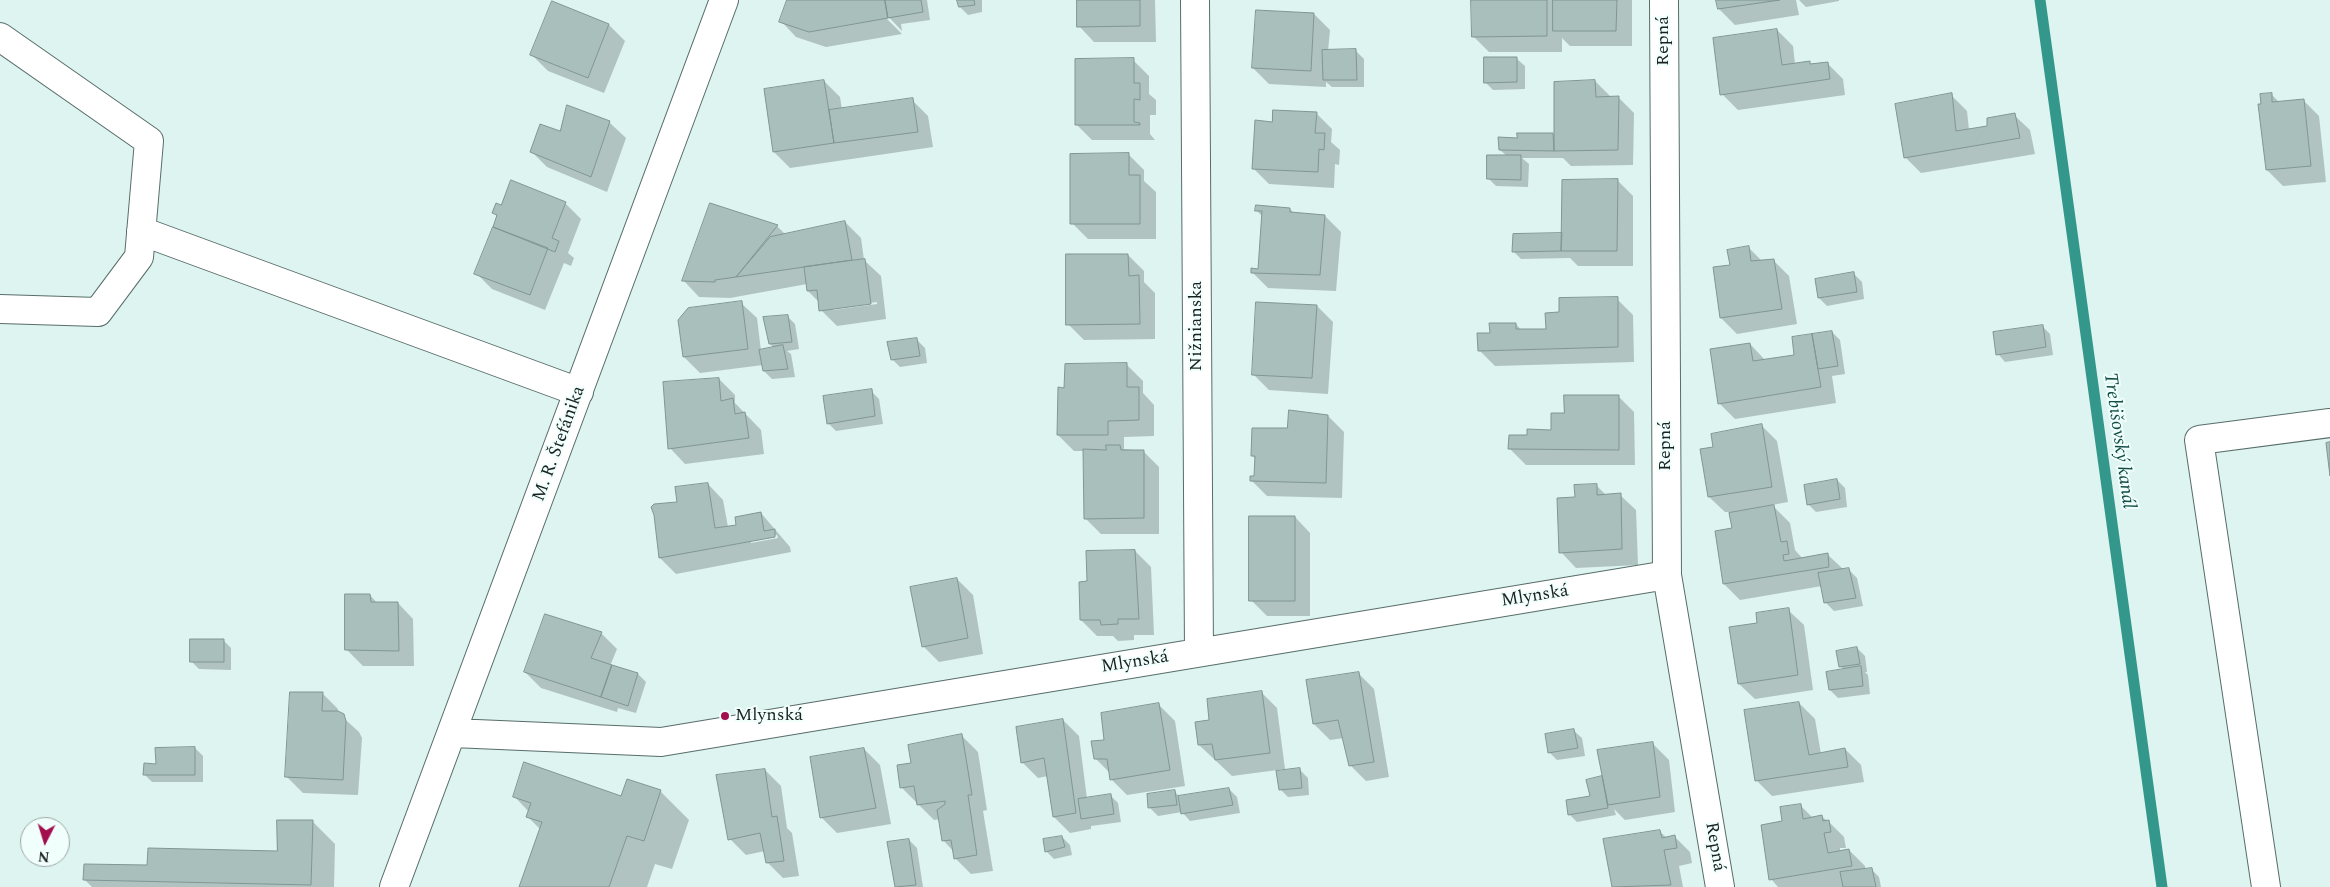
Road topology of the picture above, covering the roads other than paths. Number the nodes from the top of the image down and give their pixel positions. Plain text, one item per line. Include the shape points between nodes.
1 (724, 0) edge
2 (1195, 0) edge
3 (1664, 0) edge
4 (0, 37) edge
5 (141, 231) junction
6 (0, 309) edge
7 (579, 392) junction
8 (2330, 423) edge
9 (1666, 575) junction
10 (1199, 652) junction
11 (453, 733) junction
12 (394, 887) edge
13 (1720, 887) edge
14 (2266, 887) edge

1 - 7 street, M. R. Štefánika
2 - 10 street, Nižnianska
3 - 9 street, Repná
4 - 5 street via 149,141
5 - 6 street via 139,256 98,312
5 - 7 street
7 - 11 street, M. R. Štefánika
8 - 14 street via 2198,440
9 - 10 street, Mlynská
9 - 13 street, Repná
10 - 11 street, Mlynská via 661,742
11 - 12 street, M. R. Štefánika

